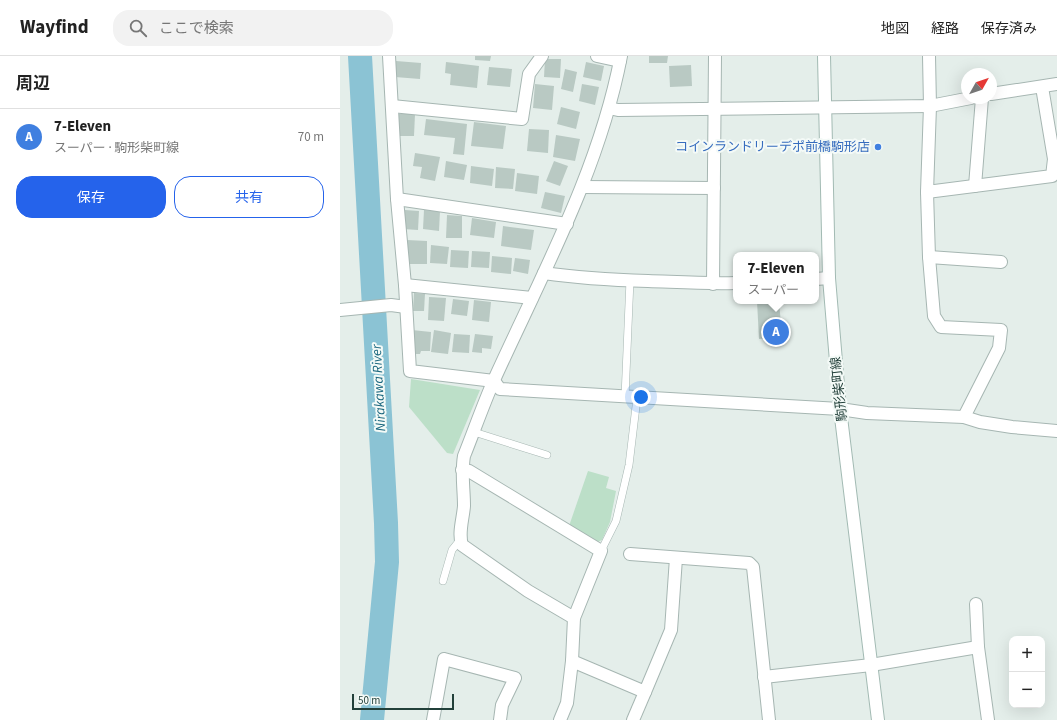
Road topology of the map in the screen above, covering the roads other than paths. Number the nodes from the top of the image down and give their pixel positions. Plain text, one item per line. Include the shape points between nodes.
1 (389, 56) edge
2 (542, 56) edge
3 (597, 56) edge
4 (715, 56) edge
5 (824, 56) edge
6 (929, 56) edge
7 (620, 58) edge
8 (1057, 84) edge
9 (1042, 87) junction
10 (997, 93) edge
11 (961, 100) edge
12 (982, 104) edge
13 (392, 106) junction
14 (930, 106) junction
15 (824, 107) junction
16 (609, 108) junction
17 (714, 109) junction
18 (1055, 159) edge
19 (975, 186) junction
20 (583, 187) junction
21 (714, 188) junction
22 (927, 192) junction
23 (397, 199) junction
24 (567, 224) junction
25 (929, 257) junction
26 (1001, 262) dead end
27 (544, 273) junction
28 (828, 278) junction
29 (819, 279) edge
30 (630, 280) junction
31 (733, 283) edge
32 (713, 284) junction
33 (406, 285) junction
34 (532, 298) junction
35 (406, 307) junction
36 (340, 310) edge
37 (494, 381) junction
38 (631, 398) junction
39 (840, 409) junction
40 (964, 417) junction
41 (1057, 431) edge
42 (474, 432) junction
43 (548, 455) dead end
44 (462, 470) junction
45 (460, 540) junction
46 (601, 551) junction
47 (630, 554) dead end
48 (676, 558) junction
49 (443, 581) dead end
50 (976, 604) dead end
51 (574, 618) junction
52 (978, 647) junction
53 (572, 661) junction
54 (871, 665) junction
55 (764, 677) junction
56 (644, 692) junction
57 (433, 720) edge
58 (500, 720) edge
59 (560, 720) edge
60 (633, 720) edge
61 (769, 720) edge
62 (878, 720) edge
63 (988, 720) edge

1 - 13 street
2 - 13 street via 529,74 522,119
3 - 7 street
4 - 17 street
5 - 15 street, 駒形柴町線
6 - 14 street
7 - 16 street
8 - 9 street
9 - 10 street
9 - 18 street
11 - 14 street
12 - 19 street
13 - 23 street
14 - 15 street
14 - 22 street
15 - 17 street
15 - 28 street, 駒形柴町線
16 - 17 street
16 - 20 street
17 - 21 street
18 - 19 street via 1052,176
19 - 22 street
20 - 21 street
20 - 24 street
21 - 32 street
22 - 25 street
23 - 24 street
23 - 33 street
24 - 27 street
25 - 26 street
25 - 40 street via 934,316 941,327 1001,330 999,348
27 - 30 street
27 - 34 street
28 - 29 street
28 - 39 street, 駒形柴町線
30 - 32 street
30 - 38 lane
31 - 32 street
33 - 34 street
33 - 35 street
34 - 37 street
35 - 36 street
35 - 37 street via 410,371
37 - 38 street via 500,389
37 - 42 street
38 - 39 street
38 - 46 lane via 628,472 616,520
39 - 40 street via 867,413
39 - 54 street, 駒形柴町線
40 - 41 street via 1012,427
42 - 43 lane
42 - 44 street via 464,456
44 - 45 street via 464,505
44 - 46 street via 469,471
45 - 49 lane via 452,550
45 - 51 street via 467,550
46 - 51 street
47 - 48 street
48 - 55 street via 749,562 753,567
48 - 56 street via 671,630
50 - 52 street
51 - 53 street
52 - 54 street
52 - 63 street
53 - 56 street
53 - 59 street via 567,703
54 - 55 street
54 - 62 street, 駒形柴町線
55 - 61 street
56 - 60 street
57 - 58 street via 444,658 515,678 502,705

